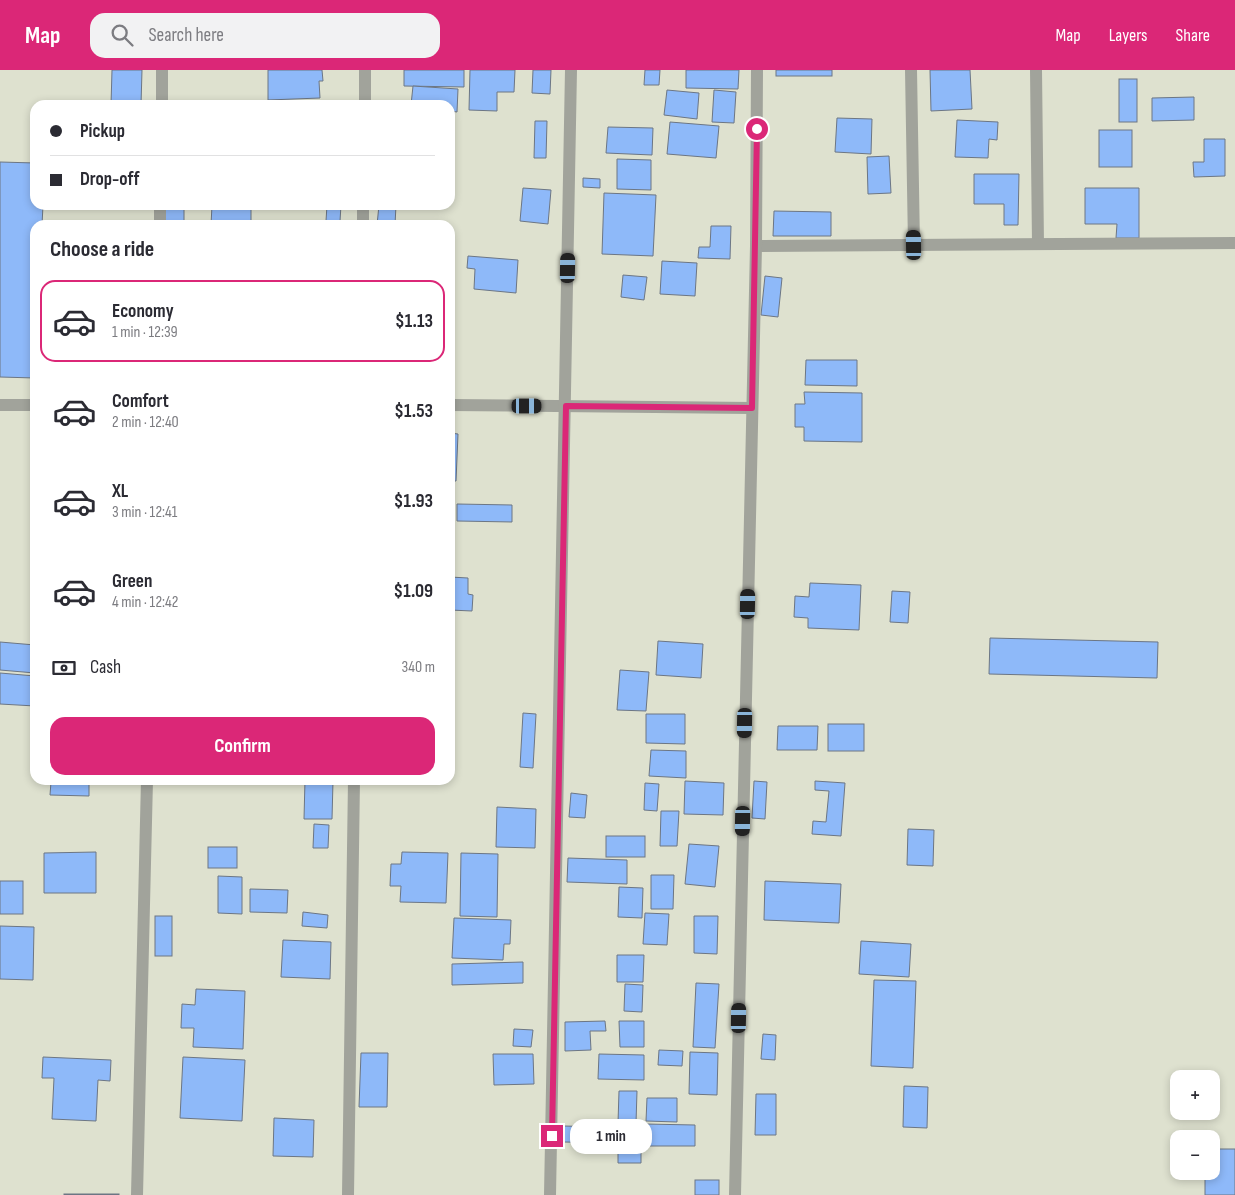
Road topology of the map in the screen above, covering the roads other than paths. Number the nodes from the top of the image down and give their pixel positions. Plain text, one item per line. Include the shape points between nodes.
1 (162, 70) edge
2 (365, 70) edge
3 (571, 70) edge
4 (757, 70) edge
5 (911, 70) edge
6 (1036, 70) edge
7 (162, 100) edge
8 (365, 100) edge
9 (1235, 243) edge
10 (1038, 244) junction
11 (914, 245) junction
12 (756, 246) junction
13 (0, 405) edge
14 (30, 405) edge
15 (455, 405) edge
16 (566, 406) junction
17 (752, 408) junction
18 (147, 785) edge
19 (354, 785) edge
20 (137, 1195) edge
21 (348, 1195) edge
22 (550, 1195) edge
23 (735, 1195) edge

1 - 7 street
2 - 8 street
3 - 16 street
4 - 12 street
5 - 11 street
6 - 10 street
9 - 10 street
10 - 11 street
11 - 12 street
12 - 17 street
13 - 14 street
15 - 16 street
16 - 17 street
16 - 22 street
17 - 23 street
18 - 20 street
19 - 21 street

